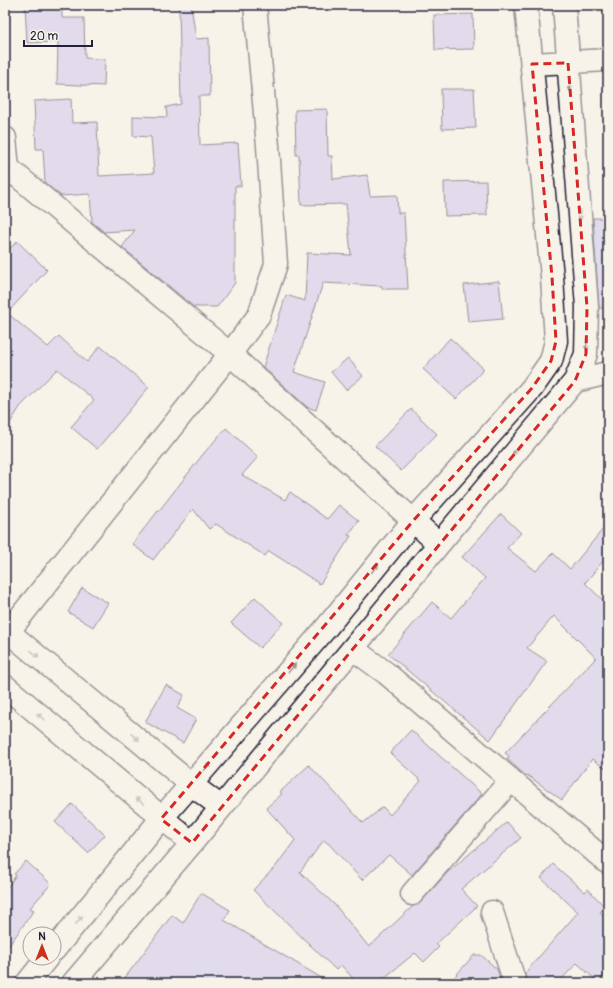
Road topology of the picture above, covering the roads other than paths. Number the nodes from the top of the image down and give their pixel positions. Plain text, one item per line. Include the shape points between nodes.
1 (255, 5) edge
2 (526, 5) edge
3 (564, 5) edge
4 (608, 60) edge
5 (568, 63) junction
6 (532, 64) junction
7 (5, 138) edge
8 (6, 170) edge
9 (582, 242) junction
10 (549, 244) junction
11 (230, 354) junction
12 (608, 373) edge
13 (575, 380) junction
14 (413, 521) junction
15 (439, 544) junction
16 (6, 632) edge
17 (353, 649) junction
18 (5, 686) edge
19 (511, 780) junction
20 (192, 785) junction
21 (221, 807) junction
22 (161, 819) junction
23 (192, 843) junction
24 (608, 863) edge
25 (412, 894) dead end
26 (492, 912) dead end
27 (62, 940) edge
28 (41, 966) edge
29 (27, 983) edge
30 (73, 983) edge
31 (515, 983) edge

1 - 11 street via 276,264 258,315
2 - 6 street
3 - 5 street
4 - 5 street
5 - 6 street
5 -> 9 street
6 - 10 street
7 - 8 street
8 - 11 street
9 - 10 street
9 -> 13 street via 587,307 586,354
10 - 14 street via 556,341 551,361 532,388
11 - 14 street
11 - 16 street
12 - 13 street
13 -> 15 street
14 - 15 street
20 -> 14 street
15 - 17 street
16 -> 20 street
17 - 19 street via 386,673
17 - 21 street
22 -> 18 street
19 - 24 street
19 - 25 street
20 - 21 street
20 - 22 street
21 - 23 street
22 - 23 street
27 -> 22 street
23 - 30 street
26 - 31 street
28 - 29 street

